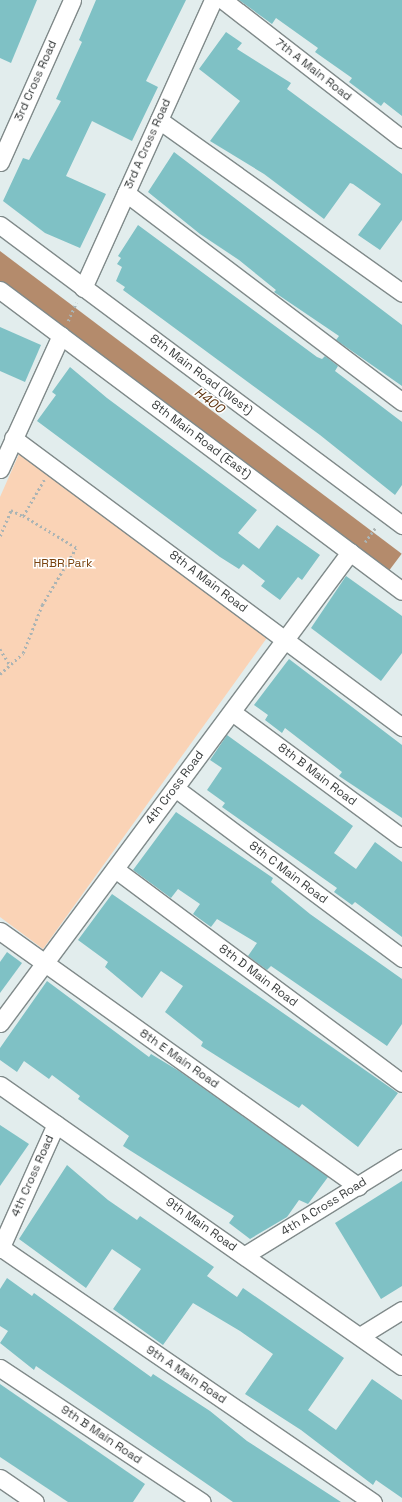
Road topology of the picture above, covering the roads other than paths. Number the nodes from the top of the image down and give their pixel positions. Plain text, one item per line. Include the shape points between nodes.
1 (72, 0) edge
2 (213, 0) edge
3 (223, 0) edge
4 (158, 120) junction
5 (402, 139) edge
6 (0, 162) edge
7 (126, 193) junction
8 (0, 225) edge
9 (83, 288) junction
10 (0, 290) edge
11 (402, 293) edge
12 (64, 330) junction
13 (402, 402) edge
14 (13, 438) junction
15 (0, 469) edge
16 (401, 522) edge
17 (356, 549) junction
18 (402, 592) edge
19 (286, 640) junction
20 (232, 712) junction
21 (402, 727) edge
22 (175, 788) junction
23 (402, 838) edge
24 (115, 869) junction
25 (0, 931) edge
26 (402, 958) edge
27 (45, 963) junction
28 (0, 1023) edge
29 (402, 1083) edge
30 (0, 1085) edge
31 (56, 1124) junction
32 (402, 1158) edge
33 (358, 1186) junction
34 (0, 1248) edge
35 (245, 1255) junction
36 (402, 1310) edge
37 (360, 1336) junction
38 (402, 1366) edge
39 (0, 1368) edge
40 (0, 1478) edge
41 (35, 1502) edge
42 (202, 1502) edge
43 (373, 1502) edge

1 - 6 street, 3rd Cross Road
2 - 4 street, 3rd A Cross Road
3 - 5 street, 7th A Main Road
4 - 7 street, 3rd A Cross Road
4 - 11 street
7 - 9 street, 3rd A Cross Road
7 - 13 street
8 - 9 street, 8th Main Road (West)
9 - 16 street, 8th Main Road (West)
10 - 12 street, 8th Main Road (East)
12 - 14 street
12 - 17 street, 8th Main Road (East)
14 - 15 street
14 - 19 street, 8th A Main Road
17 - 18 street, 8th Main Road (East)
17 - 19 street, 4th Cross Road
19 - 20 street, 4th Cross Road
19 - 21 street, 8th A Main Road
20 - 22 street, 4th Cross Road
20 - 23 street, 8th B Main Road
22 - 24 street, 4th Cross Road
22 - 26 street, 8th C Main Road
24 - 27 street, 4th Cross Road
24 - 29 street, 8th D Main Road
25 - 27 street, 8th E Main Road
27 - 28 street, 4th Cross Road
27 - 33 street, 8th E Main Road
30 - 31 street, 9th Main Road
31 - 34 street, 4th Cross Road
31 - 35 street, 9th Main Road
32 - 33 street, 4th A Cross Road
33 - 35 street, 4th A Cross Road
34 - 43 street, 9th A Main Road
35 - 37 street, 9th Main Road
36 - 37 street
37 - 38 street, 9th Main Road
39 - 42 street, 9th B Main Road
40 - 41 street

